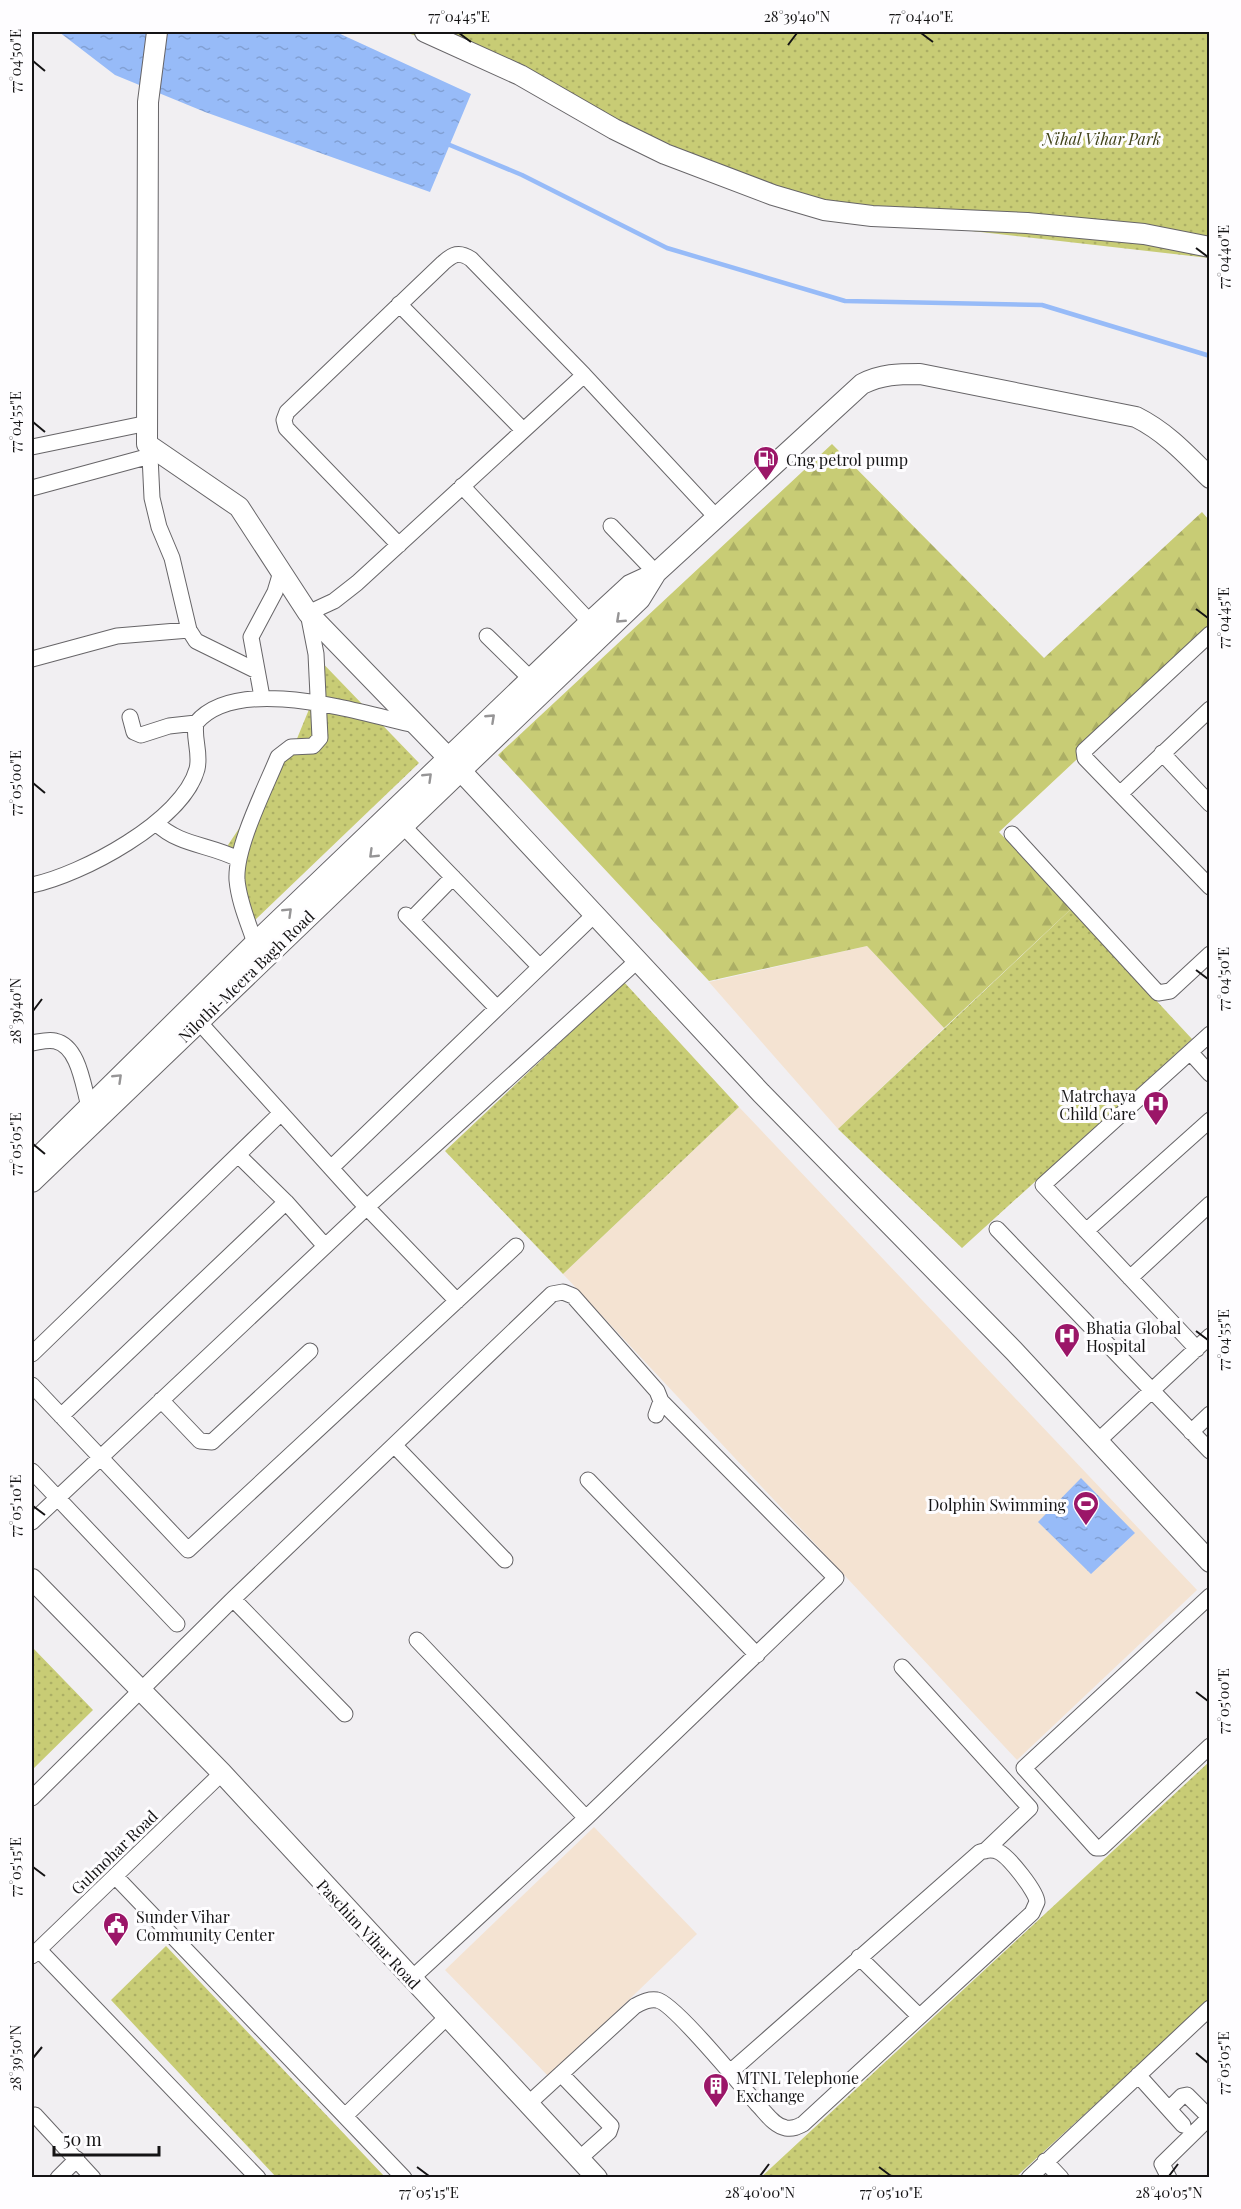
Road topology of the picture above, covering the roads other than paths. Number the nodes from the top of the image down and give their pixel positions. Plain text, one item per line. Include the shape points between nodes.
1 (157, 32) edge
2 (425, 32) edge
3 (1209, 248) edge
4 (399, 304) junction
5 (584, 375) junction
6 (148, 423) junction
7 (523, 430) junction
8 (32, 447) edge
9 (149, 450) junction
10 (1209, 478) edge
11 (462, 486) junction
12 (32, 488) edge
13 (717, 518) junction
14 (611, 526) dead end
15 (399, 545) junction
16 (281, 572) junction
17 (656, 573) junction
18 (308, 613) junction
19 (591, 622) junction
20 (189, 630) junction
21 (1209, 634) edge
22 (488, 636) dead end
23 (32, 659) edge
24 (257, 671) junction
25 (531, 679) junction
26 (262, 697) junction
27 (318, 705) junction
28 (1207, 716) edge
29 (130, 717) dead end
30 (196, 723) junction
31 (415, 724) junction
32 (1162, 753) junction
33 (454, 764) junction
34 (1120, 793) junction
35 (1209, 804) edge
36 (156, 823) junction
37 (402, 825) junction
38 (1012, 834) dead end
39 (238, 859) junction
40 (453, 877) junction
41 (32, 885) edge
42 (1209, 887) edge
43 (594, 915) junction
44 (255, 943) junction
45 (1209, 954) edge
46 (637, 961) junction
47 (540, 967) junction
48 (497, 1008) junction
49 (199, 1022) junction
50 (1209, 1034) edge
51 (32, 1043) edge
52 (1190, 1052) junction
53 (1209, 1074) edge
54 (94, 1112) junction
55 (281, 1113) junction
56 (1209, 1120) edge
57 (238, 1155) junction
58 (32, 1163) edge
59 (331, 1168) junction
60 (32, 1182) edge
61 (286, 1202) junction
62 (1209, 1204) edge
63 (367, 1207) junction
64 (997, 1229) dead end
65 (1086, 1231) junction
66 (325, 1246) junction
67 (516, 1246) dead end
68 (1130, 1278) junction
69 (457, 1301) junction
70 (1209, 1336) edge
71 (1197, 1348) junction
72 (310, 1351) dead end
73 (32, 1354) edge
74 (32, 1385) edge
75 (1152, 1391) junction
76 (161, 1400) junction
77 (1209, 1414) edge
78 (61, 1416) junction
79 (1191, 1432) junction
80 (1098, 1441) junction
81 (395, 1446) junction
82 (1209, 1451) edge
83 (100, 1457) junction
84 (32, 1471) edge
85 (588, 1480) dead end
86 (57, 1498) junction
87 (32, 1522) edge
88 (505, 1560) dead end
89 (1209, 1562) edge
90 (32, 1579) edge
91 (233, 1599) junction
92 (1206, 1605) edge
93 (177, 1624) dead end
94 (417, 1640) dead end
95 (758, 1655) junction
96 (903, 1667) dead end
97 (141, 1690) junction
98 (345, 1714) dead end
99 (1209, 1746) edge
100 (222, 1773) junction
101 (32, 1798) edge
102 (586, 1818) junction
103 (985, 1851) junction
104 (115, 1876) junction
105 (35, 1954) edge
106 (859, 1957) junction
107 (411, 1978) junction
108 (1209, 2008) edge
109 (919, 2016) junction
110 (446, 2018) junction
111 (729, 2073) junction
112 (561, 2074) junction
113 (1138, 2075) junction
114 (528, 2104) junction
115 (1169, 2109) junction
116 (33, 2115) edge
117 (345, 2116) junction
118 (1209, 2117) edge
119 (1183, 2125) dead end
120 (579, 2158) junction
121 (77, 2159) junction
122 (1046, 2161) junction
123 (58, 2178) edge
124 (93, 2178) edge
125 (258, 2178) edge
126 (404, 2178) edge
127 (597, 2178) edge
128 (1029, 2178) edge
129 (1061, 2178) edge
130 (1169, 2178) edge

1 - 6 street via 148,102
2 - 3 street via 520,75 665,154 773,195 825,210 1144,234
4 - 5 street via 452,255 463,254
4 - 7 street
4 - 15 street via 287,412 284,420 286,428
5 - 7 street
5 - 13 street
6 - 8 street
6 - 9 street
7 - 11 street
9 - 12 street
9 - 16 street via 239,507
9 - 20 street via 152,498 172,558
10 - 13 street via 1176,444 1136,417 920,374 894,374 862,384
11 - 15 street
11 - 19 street
13 - 17 street
14 - 17 street
15 - 18 street via 334,601
16 - 18 street
16 - 24 street via 251,638
17 - 19 street via 630,585
17 -> 33 street via 640,599
18 - 27 street via 316,654
18 - 31 street
19 - 25 street
20 - 23 street via 117,636
20 - 24 street via 196,641
21 - 34 street via 1084,751 1085,758
22 - 25 street
24 - 26 street
33 -> 25 street
26 - 27 street via 287,697
26 - 30 street via 218,707
27 - 31 street
27 - 39 street via 318,743 291,747 278,757
28 - 32 street
29 - 30 street via 134,732 141,735
30 - 36 street via 197,768 189,787
31 - 33 street
32 - 34 street
32 - 35 street
33 - 37 street, Nilothi-Meera Bagh Road
33 - 43 street
44 -> 33 street, Nilothi-Meera Bagh Road
34 - 42 street
36 - 39 street via 173,838 223,851
36 - 41 street via 72,872
37 - 40 street
37 -> 49 street, Nilothi-Meera Bagh Road
38 - 45 street via 1158,993 1170,991
39 - 44 street via 237,880
40 - 47 street
40 - 48 street via 409,918
43 - 46 street
43 - 47 street
54 -> 44 street, Nilothi-Meera Bagh Road
46 - 63 street
46 - 80 street
47 - 48 street
48 - 59 street
49 - 54 street, Nilothi-Meera Bagh Road
49 - 55 street
50 - 52 street
51 - 54 street via 53,1040 71,1051
52 - 53 street
52 - 65 street via 1043,1185
54 - 58 street, Nilothi-Meera Bagh Road
54 - 60 street, Nilothi-Meera Bagh Road
55 - 57 street
55 - 59 street
56 - 65 street
57 - 61 street
57 - 73 street
59 - 63 street
61 - 66 street
61 - 78 street
62 - 68 street
63 - 66 street
63 - 69 street
64 - 75 street
65 - 68 street
66 - 76 street
67 - 69 street
68 - 71 street
69 - 83 street via 188,1550
70 - 71 street
71 - 75 street
72 - 76 street via 212,1442 200,1441
74 - 78 street
75 - 79 street
75 - 80 street
76 - 83 street
77 - 79 street
78 - 83 street
79 - 82 street
80 - 89 street
81 - 88 street
81 - 91 street
81 - 95 street via 552,1294 563,1292 573,1296 657,1391 658,1408 836,1578
83 - 86 street
84 - 86 street
85 - 95 street
86 - 87 street
86 - 93 street
90 - 97 street, Paschim Vihar Road
91 - 97 street
91 - 98 street
92 - 99 street via 1024,1768 1096,1848 1101,1848
94 - 102 street
95 - 102 street
96 - 103 street via 1030,1809
97 - 100 street, Paschim Vihar Road
97 - 101 street
100 - 104 street, Gulmohar Road
100 - 107 street, Paschim Vihar Road
102 - 107 street
103 - 106 street
103 - 109 street via 996,1850 1006,1857 1034,1892 1036,1907
104 - 105 street, Gulmohar Road
104 - 117 street
105 - 125 street
106 - 109 street
106 - 111 street
107 - 110 street, Paschim Vihar Road
108 - 113 street
109 - 111 street via 803,2124 794,2128 774,2122
110 - 114 street, Paschim Vihar Road
110 - 117 street
111 - 112 street via 672,2008 659,2000 646,2000
112 - 114 street
112 - 120 street via 611,2126
113 - 115 street
113 - 122 street
114 - 120 street, Paschim Vihar Road
115 - 118 street via 1187,2095
115 - 119 street
116 - 121 street
117 - 126 street
118 - 130 street via 1162,2164
120 - 127 street, Paschim Vihar Road
121 - 123 street
121 - 124 street
122 - 128 street
122 - 129 street

